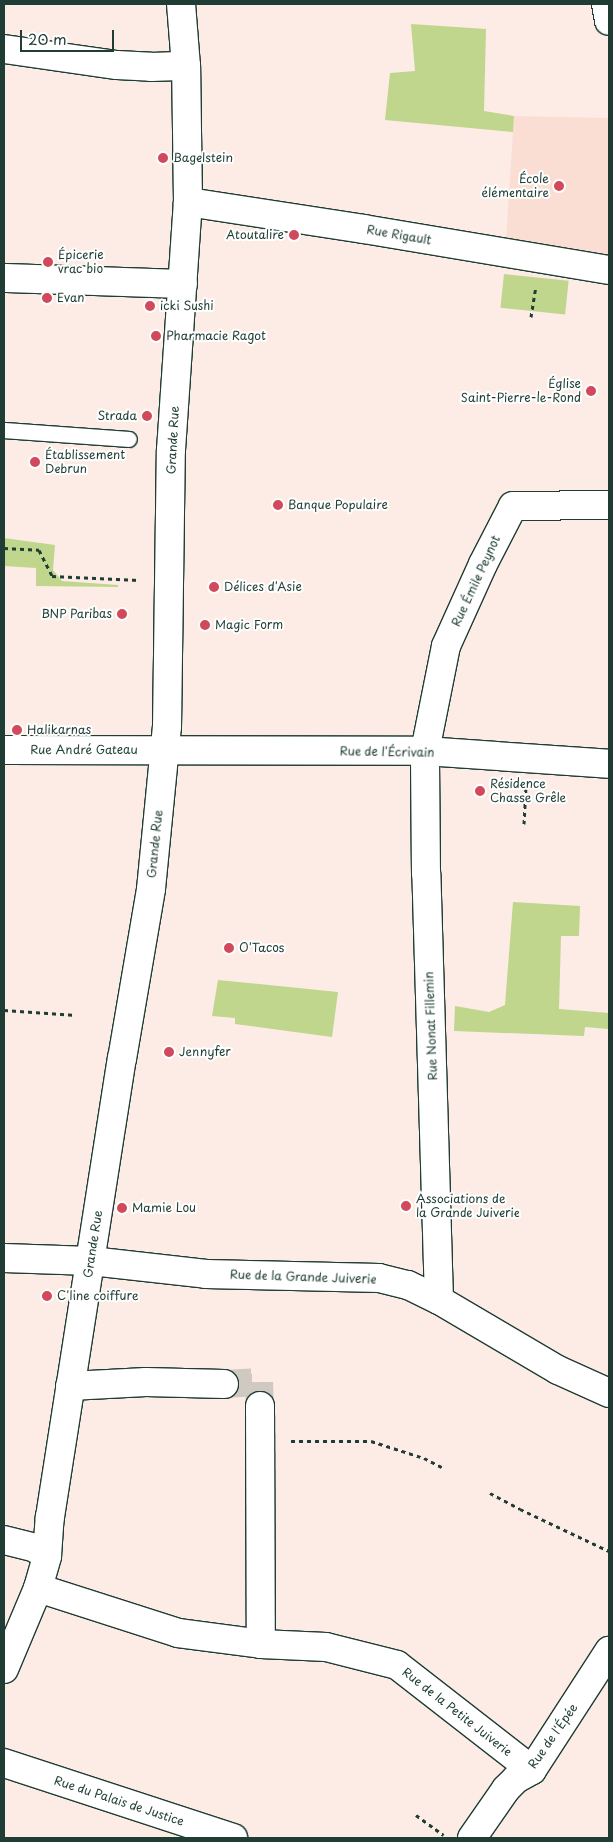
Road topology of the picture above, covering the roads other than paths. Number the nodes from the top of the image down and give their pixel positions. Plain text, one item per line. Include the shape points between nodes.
1 (181, 4) edge
2 (606, 4) edge
3 (609, 21) edge
4 (4, 49) edge
5 (186, 66) junction
6 (188, 202) junction
7 (609, 270) edge
8 (4, 278) edge
9 (183, 284) junction
10 (4, 430) edge
11 (129, 439) dead end
12 (609, 505) edge
13 (4, 750) edge
14 (165, 750) junction
15 (425, 751) junction
16 (609, 764) edge
17 (4, 1258) edge
18 (90, 1260) junction
19 (439, 1300) junction
20 (224, 1384) tunnel mouth
21 (70, 1386) junction
22 (609, 1392) edge
23 (260, 1406) tunnel mouth
24 (4, 1540) edge
25 (48, 1556) junction
26 (38, 1588) junction
27 (261, 1644) junction
28 (609, 1652) edge
29 (4, 1669) edge
30 (4, 1763) edge
31 (532, 1770) junction
32 (233, 1838) edge
33 (472, 1838) edge

1 - 5 street, Grande Rue
2 - 3 street
4 - 5 street via 117,65
5 - 6 street, Grande Rue
6 - 7 street, Rue Rigault
6 - 9 street, Grande Rue
8 - 9 street
9 - 14 street, Grande Rue via 163,441 168,582
10 - 11 lane
12 - 15 street, Rue Émile Peynot via 513,506 446,646
13 - 14 street, Rue André Gateau
14 - 15 street, Rue de l'Écrivain
14 - 18 street, Grande Rue via 151,889
15 - 16 street, Rue de l'Écrivain
15 - 19 street, Rue Nonat Fillemin
17 - 18 street, Rue de la Grande Juiverie
18 - 19 street, Rue de la Grande Juiverie via 206,1274 379,1278 408,1285
18 - 21 street, Grande Rue
19 - 22 street, Rue de la Grande Juiverie via 558,1370
20 - 21 street via 146,1382
21 - 25 street, Grande Rue via 49,1523
23 - 27 street
24 - 25 street via 34,1548
25 - 26 street, Grande Rue
26 - 27 street, Rue de la Petite Juiverie via 178,1633
26 - 29 street, Grande Rue
27 - 31 street, Rue de la Petite Juiverie via 326,1647 397,1665
28 - 31 street, Rue de l'Épée
30 - 32 street, Rue du Palais de Justice
31 - 33 street, Rue de l'Épée via 506,1789

